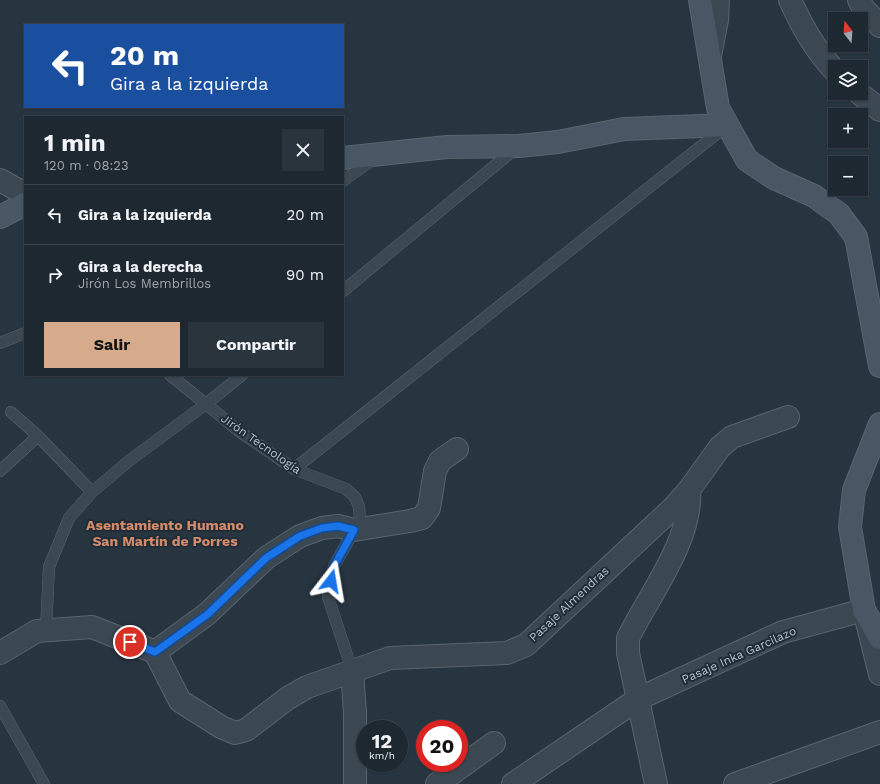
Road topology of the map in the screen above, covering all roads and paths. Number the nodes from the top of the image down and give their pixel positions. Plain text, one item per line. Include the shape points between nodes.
1 (700, 0) edge
2 (718, 0) edge
3 (790, 0) edge
4 (859, 0) edge
5 (880, 26) edge
6 (709, 60) junction
7 (828, 64) edge
8 (867, 100) edge
9 (880, 110) edge
10 (728, 125) junction
11 (519, 146) junction
12 (382, 153) junction
13 (344, 158) edge
14 (0, 180) edge
15 (344, 180) edge
16 (24, 193) edge
17 (24, 205) edge
18 (0, 217) edge
19 (344, 290) edge
20 (24, 333) edge
21 (0, 343) edge
22 (880, 366) edge
23 (171, 376) edge
24 (241, 376) edge
25 (206, 404) junction
26 (11, 412) dead end
27 (788, 417) dead end
28 (880, 424) edge
29 (38, 436) junction
30 (457, 449) dead end
31 (294, 469) junction
32 (0, 471) edge
33 (689, 490) junction
34 (92, 492) junction
35 (354, 530) junction
36 (864, 610) junction
37 (46, 630) junction
38 (880, 638) edge
39 (155, 652) junction
40 (0, 653) edge
41 (352, 670) junction
42 (880, 674) edge
43 (638, 699) junction
44 (0, 706) edge
45 (880, 732) edge
46 (494, 743) dead end
47 (44, 784) edge
48 (354, 784) edge
49 (437, 784) edge
50 (513, 784) edge
51 (656, 784) edge
52 (735, 784) edge

1 - 6 main road
2 - 6 street
3 - 7 street via 808,37
4 - 5 street
6 - 10 main road via 718,108
8 - 9 street
10 - 11 main road via 624,129 558,142
10 - 22 main road via 747,160 774,178 814,196 839,214 856,237
10 - 31 lane
11 - 12 main road via 447,147
11 - 19 lane
12 - 13 main road
12 - 15 lane
14 - 16 street
17 - 18 main road
20 - 21 lane
23 - 25 lane, Jirón Tecnología
24 - 25 lane
25 - 31 lane, Jirón Tecnología via 240,432
25 - 34 lane via 130,460
26 - 29 lane
27 - 33 street, Pasaje Almendras via 732,437 720,448
28 - 36 main road via 854,490 850,527
29 - 32 lane
29 - 34 lane
30 - 35 street via 440,461 435,471 429,508 422,518
31 - 35 lane, Jirón Tecnología via 346,489 355,497 360,520
33 - 41 street, Pasaje Almendras via 526,645 507,653 390,658
33 - 43 street via 690,505 681,542 628,638 628,653
34 - 37 lane via 69,518 49,567
35 - 39 street via 338,526 322,528 300,536 266,558 208,614
35 - 41 lane, Jirón Tecnología via 334,566 328,597
36 - 38 main road
36 - 42 street
36 - 43 street, Pasaje Inka Garcilazo via 783,632
37 - 39 street via 92,627
37 - 40 street via 37,631
39 - 41 street via 180,701 221,728 235,733 246,730 307,687
41 - 48 street via 355,713
43 - 50 street, Pasaje Inka Garcilazo
43 - 51 street
44 - 47 lane
45 - 52 street
46 - 49 street

